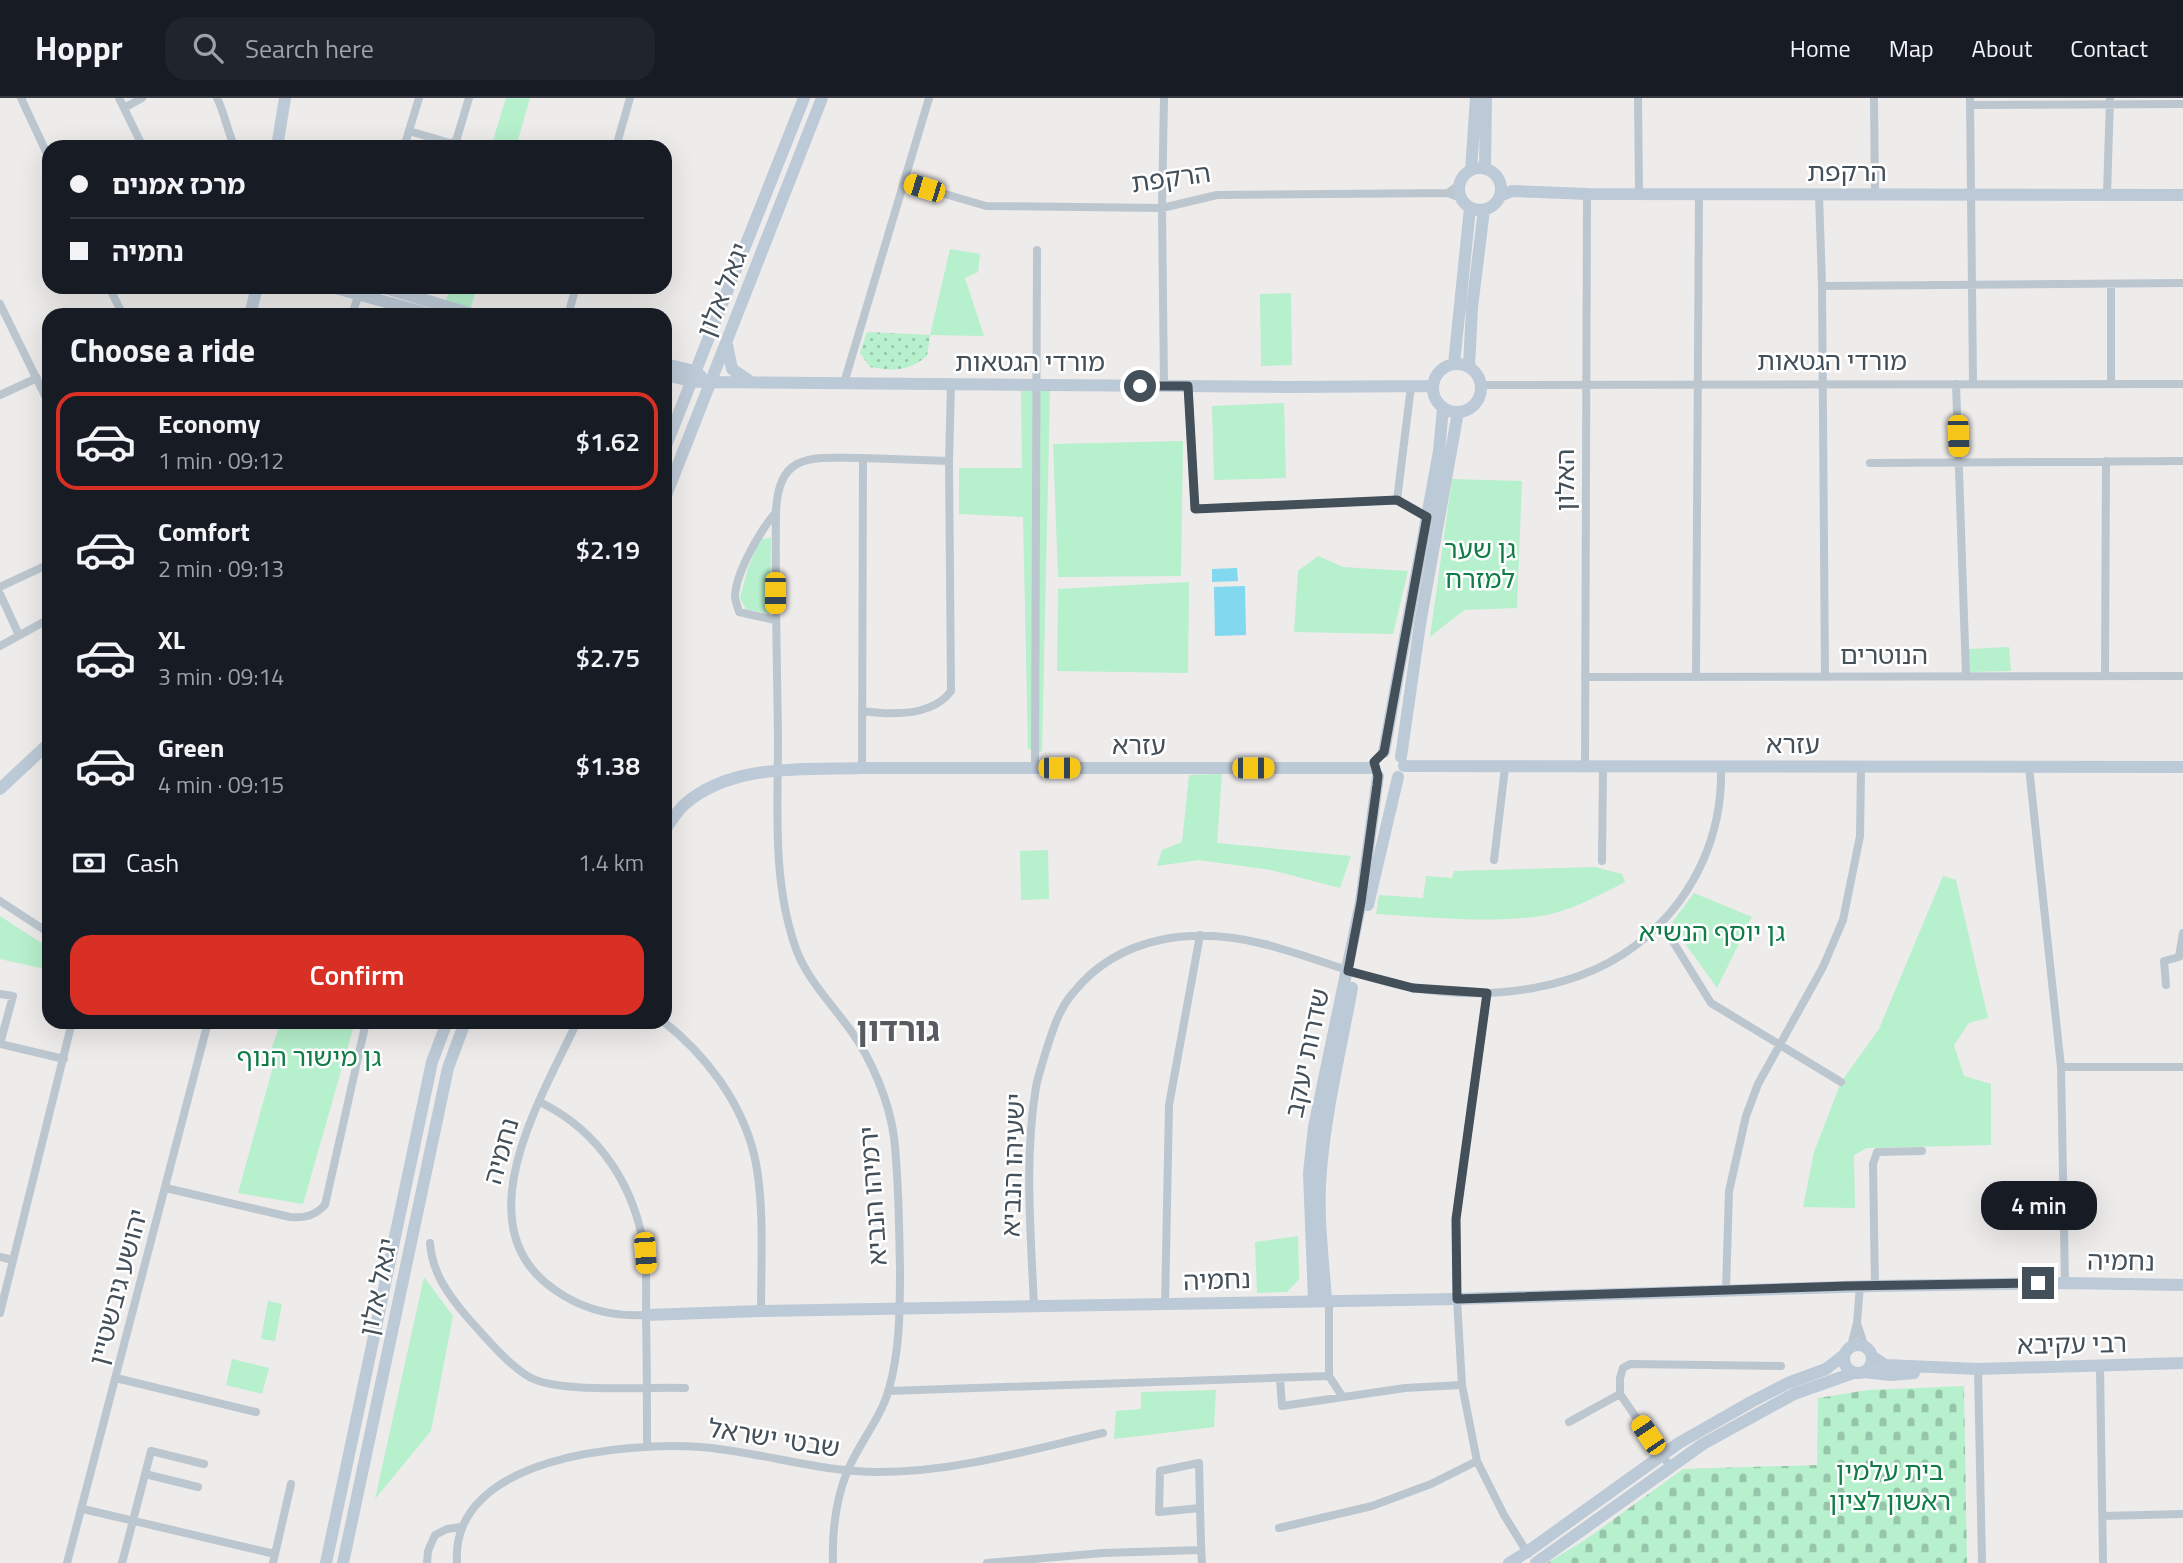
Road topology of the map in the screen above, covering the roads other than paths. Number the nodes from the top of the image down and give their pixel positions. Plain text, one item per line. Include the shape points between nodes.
1 (21, 98) edge
2 (119, 98) edge
3 (142, 98) edge
4 (217, 98) edge
5 (285, 98) edge
6 (419, 98) edge
7 (469, 98) edge
8 (630, 98) edge
9 (804, 98) edge
10 (822, 98) edge
11 (929, 98) edge
12 (1164, 98) edge
13 (1476, 98) edge
14 (1486, 98) edge
15 (1638, 98) edge
16 (1874, 98) edge
17 (2110, 101) edge
18 (1970, 102) edge
19 (2183, 104) edge
20 (124, 108) junction
21 (409, 131) junction
22 (140, 140) edge
23 (232, 140) edge
24 (278, 140) edge
25 (406, 140) edge
26 (440, 140) edge
27 (456, 140) edge
28 (618, 140) edge
29 (42, 143) edge
30 (1478, 169) junction
31 (904, 182) junction
32 (1504, 191) junction
33 (1456, 192) junction
34 (1639, 193) junction
35 (1587, 194) junction
36 (1699, 194) junction
37 (1819, 194) junction
38 (1875, 194) junction
39 (2107, 194) junction
40 (1970, 195) junction
41 (2183, 195) edge
42 (1162, 208) junction
43 (1470, 208) junction
44 (1484, 210) junction
45 (1037, 250) dead end
46 (2111, 284) junction
47 (2183, 284) edge
48 (1971, 285) junction
49 (1822, 286) junction
50 (369, 294) edge
51 (405, 294) edge
52 (0, 304) edge
53 (412, 308) edge
54 (452, 308) edge
55 (726, 343) junction
56 (1454, 364) junction
57 (672, 367) edge
58 (1469, 367) junction
59 (672, 375) edge
60 (693, 376) junction
61 (37, 378) junction
62 (710, 382) junction
63 (752, 382) junction
64 (845, 383) junction
65 (1586, 384) junction
66 (1698, 384) junction
67 (1824, 384) junction
68 (1956, 384) junction
69 (1973, 384) junction
70 (2111, 384) junction
71 (2183, 384) edge
72 (951, 385) junction
73 (1036, 385) junction
74 (1164, 386) junction
75 (1188, 386) junction
76 (1411, 386) junction
77 (1433, 386) junction
78 (1482, 386) junction
79 (42, 389) edge
80 (0, 395) edge
81 (1443, 408) junction
82 (1458, 412) junction
83 (672, 430) edge
84 (863, 458) junction
85 (949, 461) junction
86 (2106, 461) junction
87 (2183, 461) edge
88 (1870, 463) dead end
89 (1959, 463) junction
90 (672, 480) edge
91 (1397, 500) junction
92 (776, 512) junction
93 (1427, 517) junction
94 (42, 568) edge
95 (0, 587) edge
96 (0, 594) edge
97 (775, 620) junction
98 (42, 623) edge
99 (19, 635) junction
100 (0, 646) edge
101 (1825, 676) junction
102 (1966, 676) junction
103 (2105, 676) junction
104 (2183, 676) edge
105 (1585, 677) junction
106 (1696, 677) junction
107 (863, 711) junction
108 (42, 750) edge
109 (1384, 752) junction
110 (1401, 767) junction
111 (1721, 767) junction
112 (1861, 767) junction
113 (2029, 767) junction
114 (2183, 767) edge
115 (862, 768) junction
116 (1035, 768) junction
117 (1505, 768) junction
118 (1585, 768) junction
119 (1603, 768) junction
120 (778, 771) junction
121 (1376, 772) junction
122 (0, 789) edge
123 (672, 821) edge
124 (1494, 860) dead end
125 (1602, 861) dead end
126 (0, 901) edge
127 (1661, 924) junction
128 (42, 928) edge
129 (2183, 933) edge
130 (1200, 935) junction
131 (1351, 972) junction
132 (2166, 985) dead end
133 (0, 993) edge
134 (1487, 993) junction
135 (70, 1029) edge
136 (206, 1029) edge
137 (364, 1029) edge
138 (444, 1029) edge
139 (462, 1029) edge
140 (574, 1029) edge
141 (672, 1029) edge
142 (1780, 1044) junction
143 (64, 1059) junction
144 (2061, 1067) junction
145 (2183, 1067) edge
146 (1841, 1082) dead end
147 (540, 1102) junction
148 (1922, 1151) dead end
149 (166, 1188) junction
150 (430, 1243) dead end
151 (0, 1257) edge
152 (13, 1260) junction
153 (2065, 1283) junction
154 (2183, 1285) edge
155 (1860, 1286) junction
156 (1875, 1286) junction
157 (1726, 1290) junction
158 (1457, 1299) junction
159 (1323, 1300) junction
160 (1165, 1305) junction
161 (1034, 1307) junction
162 (900, 1310) junction
163 (761, 1311) junction
164 (0, 1313) edge
165 (646, 1315) junction
166 (1857, 1323) junction
167 (1853, 1349) junction
168 (1873, 1357) junction
169 (2183, 1363) edge
170 (1781, 1366) dead end
171 (2100, 1367) junction
172 (1963, 1368) junction
173 (1978, 1369) junction
174 (1858, 1373) junction
175 (1329, 1376) junction
176 (116, 1378) junction
177 (1280, 1379) junction
178 (1462, 1385) junction
179 (648, 1386) junction
180 (685, 1388) dead end
181 (888, 1391) junction
182 (1620, 1394) junction
183 (1342, 1396) junction
184 (256, 1412) dead end
185 (1569, 1422) dead end
186 (1103, 1433) dead end
187 (647, 1447) junction
188 (1662, 1456) junction
189 (1477, 1461) junction
190 (204, 1464) dead end
191 (1671, 1468) junction
192 (847, 1471) junction
193 (145, 1474) junction
194 (291, 1484) dead end
195 (198, 1487) dead end
196 (1200, 1508) junction
197 (83, 1509) junction
198 (2183, 1514) edge
199 (2103, 1516) junction
200 (133, 1521) junction
201 (461, 1527) junction
202 (1279, 1528) dead end
203 (1201, 1550) junction
204 (274, 1558) edge
205 (1532, 1559) edge
206 (67, 1563) edge
207 (122, 1563) edge
208 (326, 1563) edge
209 (343, 1563) edge
210 (427, 1563) edge
211 (457, 1563) edge
212 (833, 1563) edge
213 (987, 1563) edge
214 (1202, 1563) edge
215 (1508, 1563) edge
216 (1982, 1563) edge
217 (2104, 1563) edge

1 - 29 street
2 - 20 street
3 - 20 street
4 - 23 street
5 - 24 street
6 - 21 street
7 - 27 street
8 - 28 street
9 - 60 street, יגאל אלון
10 - 55 street, יגאל אלון
11 - 31 street
12 - 42 street
13 - 30 street
14 - 30 street
15 - 34 street
16 - 38 street
17 - 18 street
17 - 19 street
17 - 39 street
18 - 40 street
20 - 22 street
21 - 25 street
21 - 26 street
30 - 32 street via 1496,175
30 - 33 street via 1461,179
31 - 42 street, הרקפת via 986,206
31 - 64 street
32 - 35 street, הרקפת
32 - 44 street
33 - 42 street, הרקפת via 1217,195
33 - 43 street
34 - 35 street, הרקפת
34 - 36 street, הרקפת
35 - 65 street, האלון
36 - 37 street, הרקפת
36 - 66 street
37 - 38 street, הרקפת
37 - 49 street
38 - 40 street, הרקפת
39 - 40 street, הרקפת
39 - 41 street, הרקפת
40 - 48 street
42 - 74 street
43 - 44 street
43 - 56 street
44 - 58 street
45 - 73 street
46 - 47 street
46 - 48 street
46 - 70 street
48 - 49 street
48 - 69 street
49 - 67 street
50 - 53 street
51 - 54 street
52 - 61 street
55 - 62 street, יגאל אלון
55 - 63 street via 732,369
56 - 58 street
56 - 77 street via 1440,372
57 - 60 street
58 - 78 street
59 - 60 street
60 - 62 street
60 - 83 street, יגאל אלון
61 - 79 street
61 - 80 street
62 - 63 street, מורדי הגטאות
62 - 90 street, יגאל אלון
63 - 64 street, מורדי הגטאות
64 - 72 street, מורדי הגטאות
65 - 66 street, מורדי הגטאות
65 - 78 street, מורדי הגטאות
65 - 105 street, האלון
66 - 67 street, מורדי הגטאות
66 - 106 street
67 - 68 street, מורדי הגטאות
67 - 101 street
68 - 69 street, מורדי הגטאות
68 - 89 street
69 - 70 street, מורדי הגטאות
70 - 71 street, מורדי הגטאות
72 - 73 street, מורדי הגטאות
72 - 85 street
73 - 74 street, מורדי הגטאות
73 - 116 street
74 - 75 street, מורדי הגטאות
75 - 76 street, מורדי הגטאות
75 - 91 street via 1195,509
76 - 77 street, מורדי הגטאות
76 - 91 street
77 - 81 street
78 - 82 street via 1478,401
81 - 82 street
81 - 93 street
82 - 110 street, שדרות יעקב via 1420,624
84 - 85 street, ירמיהו הנביא
84 - 92 street, ירמיהו הנביא via 814,458 793,466 781,479
84 - 107 street
85 - 107 street via 951,691 945,700 919,711
86 - 87 street
86 - 89 street
86 - 103 street
88 - 89 street
89 - 102 street
91 - 93 street
92 - 97 street, ירמיהו הנביא
92 - 97 street via 754,544 734,597 739,612
93 - 109 street
94 - 95 street
96 - 99 street
97 - 120 street, ירמיהו הנביא
98 - 99 street
99 - 100 street
101 - 102 street, הנוטרים
101 - 106 street, הנוטרים
102 - 103 street, הנוטרים
103 - 104 street, הנוטרים
105 - 106 street, הנוטרים
105 - 118 street, האלון
107 - 115 street
108 - 122 street
109 - 110 street via 1393,751
109 - 121 street via 1376,760
110 - 117 street, עזרא
110 - 121 street via 1385,780
110 - 131 street, שדרות יעקב
111 - 112 street, עזרא
111 - 119 street, עזרא
111 - 127 street, ישעיהו הנביא via 1721,795 1709,849
112 - 113 street, עזרא
112 - 142 street via 1860,836 1843,920
113 - 114 street, עזרא
113 - 144 street
115 - 116 street, עזרא
115 - 120 street, עזרא
116 - 121 street, עזרא
117 - 118 street, עזרא
117 - 124 street
118 - 119 street, עזרא
119 - 125 street
120 - 123 street via 707,789 684,805
120 - 162 street, ירמיהו הנביא via 780,878 797,951 821,994 852,1032 886,1104 893,1135
121 - 131 street, שדרות יעקב
126 - 128 street
127 - 134 street, ישעיהו הנביא via 1626,953 1573,977 1530,990
127 - 142 street via 1711,1003
129 - 132 street via 2179,957 2164,961
130 - 131 street, ישעיהו הנביא via 1264,944
130 - 160 street via 1169,1105
130 - 161 street, ישעיהו הנביא via 1143,943 1116,956 1072,993 1055,1023 1036,1083 1031,1118
131 - 134 street, ישעיהו הנביא via 1413,988
131 - 159 street, שדרות יעקב via 1310,1161 1309,1209
133 - 143 street via 13,996 0,1044
134 - 158 street via 1456,1219
135 - 143 street
136 - 149 street, יהושע גיבשטיין
137 - 149 street via 325,1205 316,1213 290,1217
138 - 208 street, יגאל אלון via 432,1062
139 - 209 street, יגאל אלון via 448,1068
140 - 147 street, נחמיה
141 - 163 street via 707,1062 747,1134 758,1176
142 - 146 street
142 - 157 street via 1746,1116 1729,1191
143 - 152 street
144 - 145 street
144 - 153 street
147 - 165 street via 581,1130 608,1157 627,1187 645,1253
147 - 165 street, נחמיה via 513,1179 510,1214 518,1246 537,1275 575,1303 610,1314
148 - 156 street via 1877,1152 1873,1164
149 - 176 street, יהושע גיבשטיין
150 - 179 street via 431,1260 455,1303 525,1375 563,1385
151 - 152 street
152 - 164 street
153 - 154 street, נחמיה
153 - 156 street, נחמיה
155 - 156 street, נחמיה
155 - 157 street, נחמיה
155 - 166 street
157 - 158 street, נחמיה
158 - 159 street, נחמיה
158 - 178 street
159 - 160 street, נחמיה
159 - 175 street
160 - 161 street, נחמיה
161 - 162 street, נחמיה
162 - 163 street, נחמיה
162 - 181 street, ירמיהו הנביא
163 - 165 street, נחמיה
165 - 179 street
166 - 167 street
166 - 167 street
167 - 168 street
167 - 174 street via 1846,1367
167 - 188 street via 1826,1368 1728,1414
168 - 172 street via 1885,1365
168 - 174 street via 1871,1366
169 - 171 street, רבי עקיבא
170 - 182 street via 1630,1364 1623,1368
171 - 173 street, רבי עקיבא
171 - 199 street
172 - 173 street, רבי עקיבא
172 - 174 street via 1891,1375
173 - 216 street
174 - 191 street via 1788,1397 1703,1444
175 - 177 street
175 - 183 street
176 - 184 street
176 - 197 street, יהושע גיבשטיין
177 - 181 street
177 - 183 street via 1282,1406
178 - 183 street
178 - 189 street
179 - 180 street
179 - 187 street
181 - 192 street, ירמיהו הנביא
182 - 185 street
182 - 188 street
186 - 192 street, שבטי ישראל via 956,1468
187 - 192 street, שבטי ישראל via 751,1453
187 - 201 street, שבטי ישראל via 534,1468 503,1481 480,1500
188 - 191 street
188 - 205 street
189 - 202 street via 1373,1506
189 - 205 street
190 - 193 street via 151,1451
191 - 205 street
192 - 212 street, ירמיהו הנביא via 835,1512
193 - 195 street
193 - 200 street
194 - 204 street
196 - 196 street via 1159,1512 1160,1471 1199,1463
196 - 203 street
197 - 200 street
197 - 206 street, יהושע גיבשטיין
198 - 199 street
199 - 217 street
200 - 204 street
200 - 207 street
201 - 210 street, שבטי ישראל via 435,1535
201 - 211 street, שבטי ישראל
203 - 213 street
203 - 214 street
205 - 215 street

